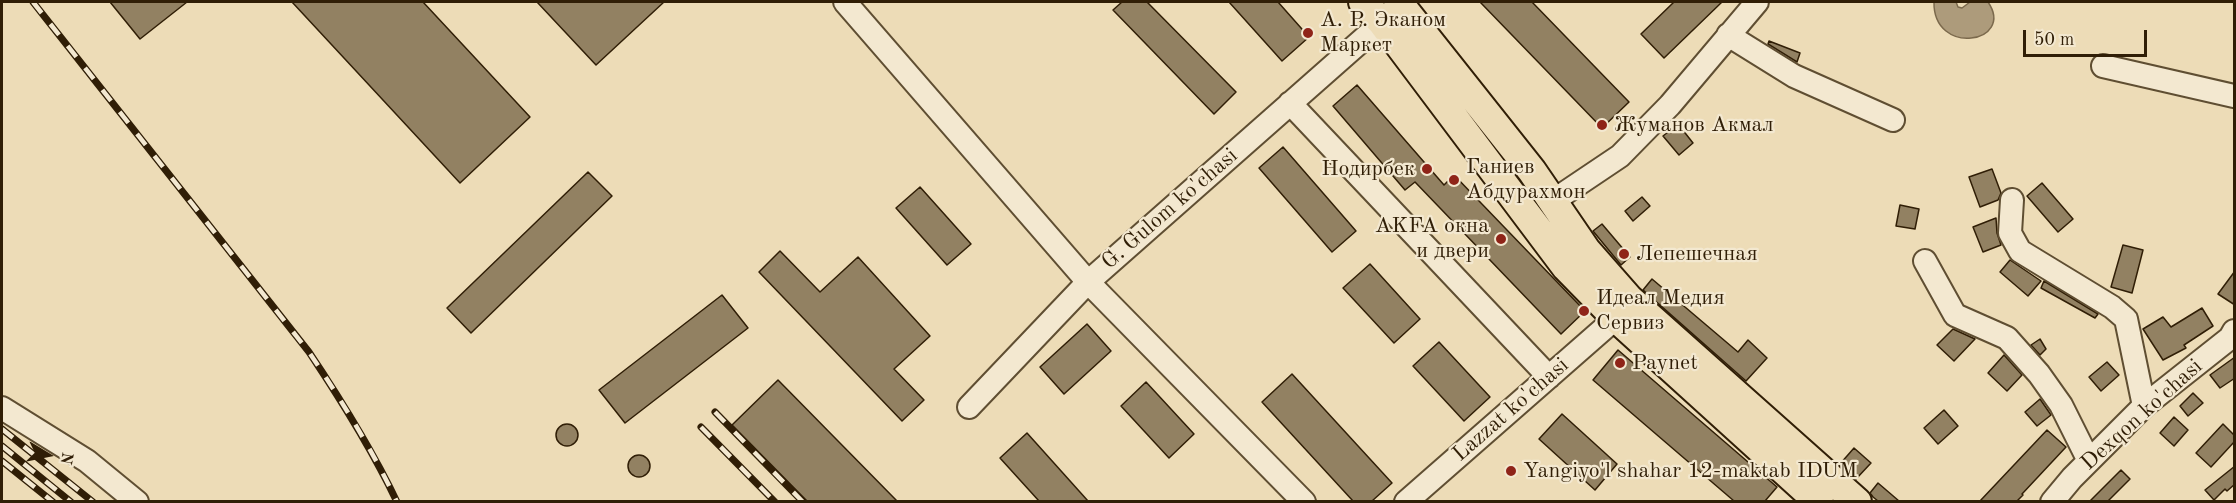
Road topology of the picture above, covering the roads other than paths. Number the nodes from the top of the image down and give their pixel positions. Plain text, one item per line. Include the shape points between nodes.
1 (845, 2) edge
2 (1363, 2) edge
3 (1757, 2) edge
4 (1394, 10) edge
5 (1728, 35) junction
6 (2103, 66) dead end
7 (2235, 96) edge
8 (1290, 104) junction
9 (1893, 120) dead end
10 (2012, 200) dead end
11 (1553, 201) junction
12 (1925, 261) dead end
13 (1088, 282) junction
14 (1616, 318) junction
15 (2233, 337) edge
16 (1549, 377) junction
17 (2144, 406) junction
18 (969, 407) dead end
19 (2, 408) edge
20 (2089, 461) junction
21 (137, 501) edge
22 (1304, 501) edge
23 (1406, 501) edge
24 (1819, 501) edge
25 (1857, 501) edge
26 (2052, 501) edge

1 - 13 street
2 - 4 main road
3 - 5 street
4 - 8 street, G. Gulom ko'chasi
4 - 11 main road via 1532,171
4 - 14 main road via 1566,267
5 - 9 street via 1794,76
5 - 11 street via 1670,105 1620,156
6 - 7 street
8 - 13 street, G. Gulom ko'chasi
8 - 16 street
10 - 17 street via 2010,233 2020,250 2126,319
11 - 25 main road via 1586,250 1629,299
12 - 20 street via 1955,315 2007,338 2039,374 2061,405
13 - 18 street, G. Gulom ko'chasi
13 - 22 street
14 - 16 street, Lazzat ko'chasi
14 - 24 main road
15 - 17 street, Dexqon ko'chasi
16 - 23 street, Lazzat ko'chasi
17 - 20 street, Dexqon ko'chasi
19 - 21 street via 87,461
20 - 26 street, Dexqon ko'chasi

